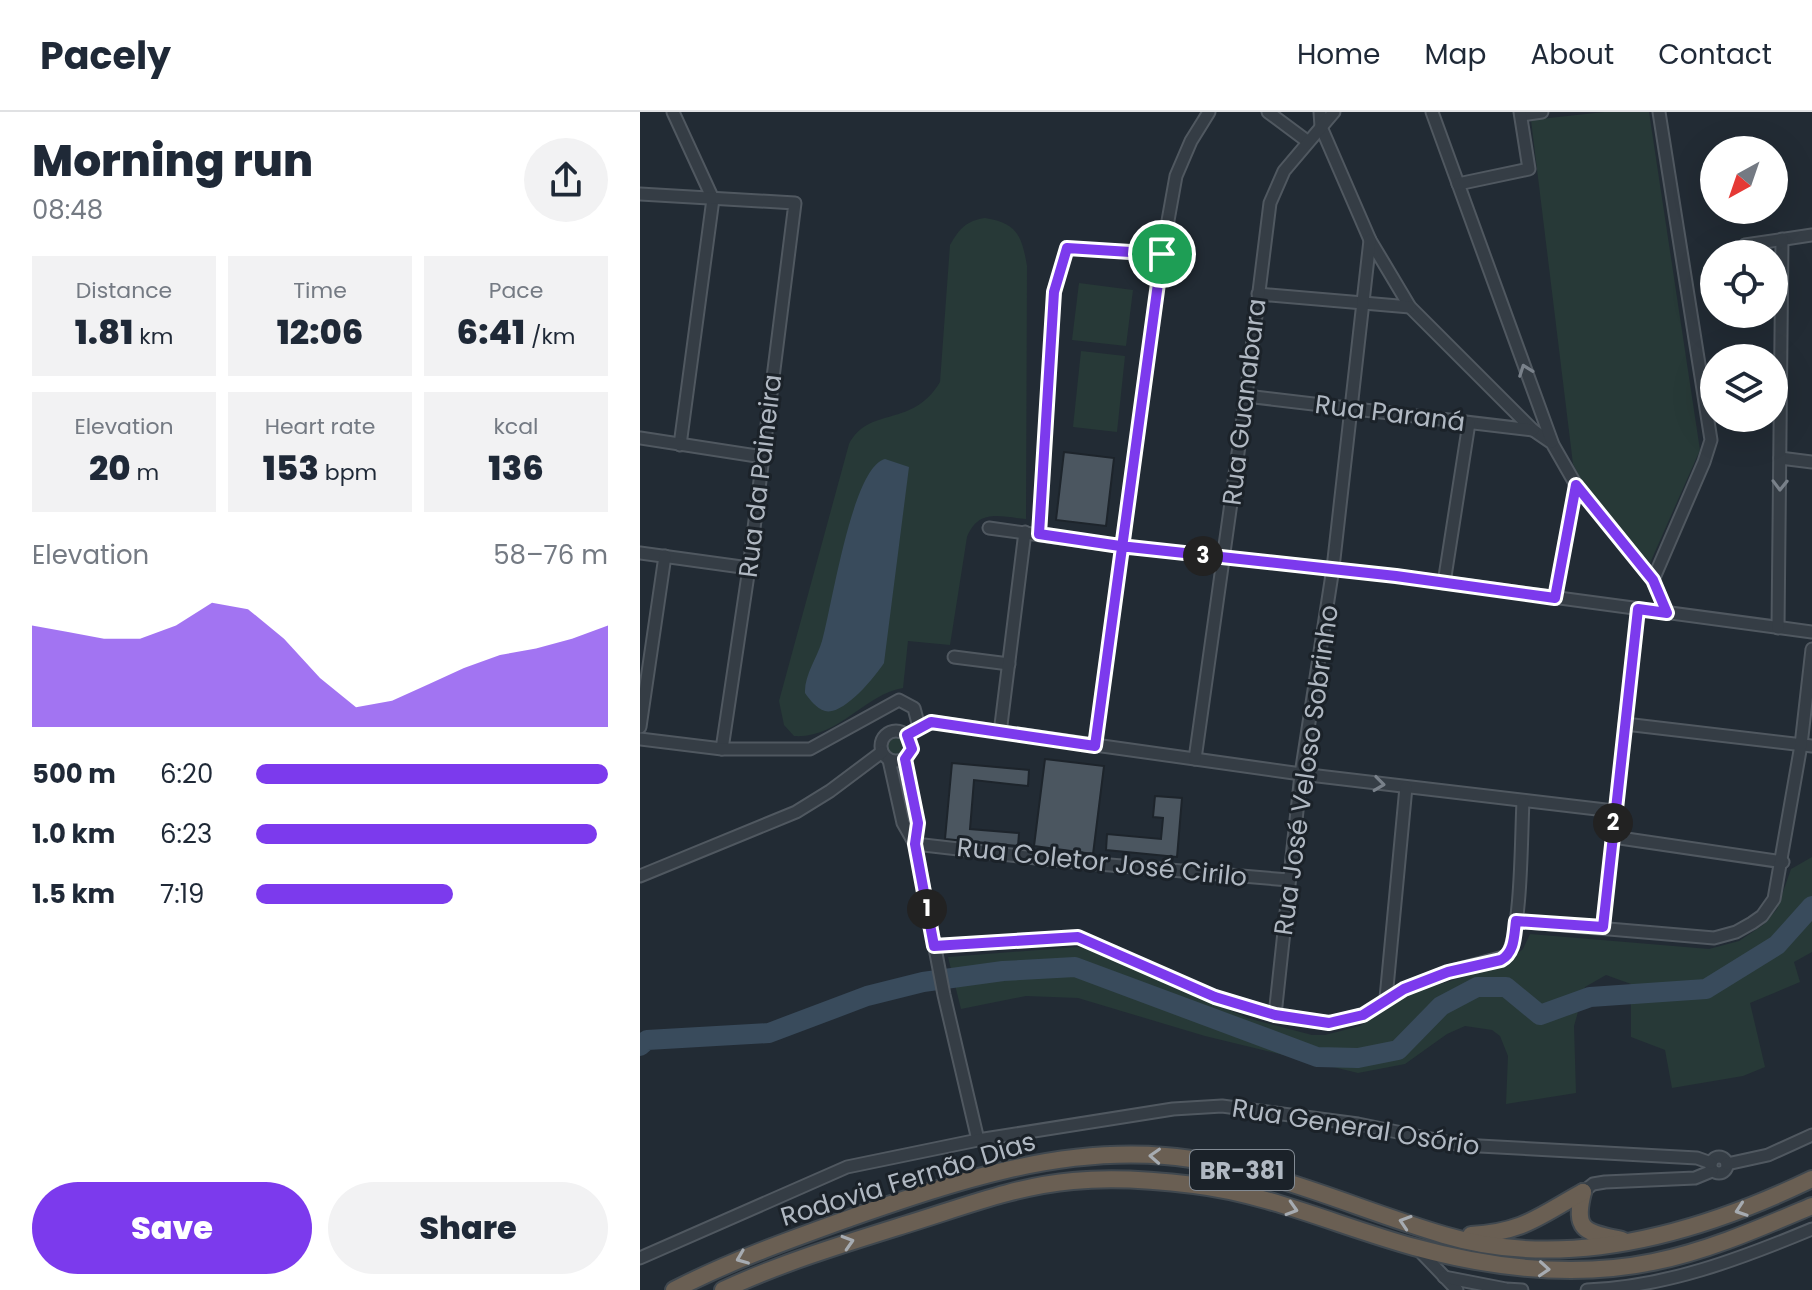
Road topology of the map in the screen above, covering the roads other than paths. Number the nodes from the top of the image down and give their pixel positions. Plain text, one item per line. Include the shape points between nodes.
1 (673, 112) edge
2 (1209, 112) edge
3 (1268, 112) edge
4 (1320, 112) edge
5 (1334, 112) edge
6 (1432, 112) edge
7 (1542, 112) edge
8 (1659, 112) edge
9 (1521, 114) edge
10 (1321, 127) junction
11 (1307, 141) junction
12 (1458, 184) junction
13 (640, 194) edge
14 (713, 199) junction
15 (1812, 235) edge
16 (1782, 239) junction
17 (1370, 240) junction
18 (1776, 240) edge
19 (1162, 254) junction
20 (1258, 294) junction
21 (1364, 303) junction
22 (1410, 307) junction
23 (1246, 396) junction
24 (1351, 409) junction
25 (1469, 423) junction
26 (1533, 430) junction
27 (640, 438) edge
28 (1552, 443) junction
29 (680, 445) junction
30 (763, 457) junction
31 (1780, 458) junction
32 (1812, 462) edge
33 (1576, 485) junction
34 (989, 528) dead end
35 (1025, 532) junction
36 (1039, 534) junction
37 (1120, 546) junction
38 (640, 553) edge
39 (665, 556) junction
40 (1224, 558) junction
41 (749, 568) junction
42 (1333, 568) junction
43 (1653, 580) junction
44 (1444, 583) junction
45 (1555, 598) junction
46 (1638, 609) junction
47 (1667, 613) junction
48 (1778, 628) junction
49 (1812, 632) edge
50 (646, 647) edge
51 (1812, 649) edge
52 (954, 657) dead end
53 (1009, 664) junction
54 (1625, 724) junction
55 (640, 727) edge
56 (919, 727) junction
57 (1000, 733) junction
58 (907, 735) junction
59 (640, 739) edge
60 (1095, 746) junction
61 (1806, 746) edge
62 (722, 749) junction
63 (886, 756) junction
64 (905, 759) junction
65 (1195, 759) junction
66 (1301, 774) junction
67 (1406, 787) junction
68 (1523, 802) junction
69 (1614, 811) junction
70 (1613, 837) junction
71 (915, 844) junction
72 (1783, 862) junction
73 (640, 876) edge
74 (1289, 880) junction
75 (1516, 921) junction
76 (1603, 927) junction
77 (934, 946) junction
78 (1386, 998) junction
79 (1275, 1015) junction
80 (1812, 1135) edge
81 (978, 1140) junction
82 (1712, 1167) junction
83 (1812, 1179) edge
84 (1583, 1192) junction
85 (1812, 1206) edge
86 (1812, 1229) edge
87 (1445, 1236) junction
88 (1630, 1242) junction
89 (1417, 1248) junction
90 (640, 1258) edge
91 (1602, 1269) junction
92 (1444, 1277) junction
93 (1633, 1286) junction
94 (674, 1290) edge
95 (723, 1290) edge
96 (1457, 1290) edge
97 (1522, 1290) edge
98 (1587, 1290) edge

1 - 14 street
2 - 19 street via 1176,176
3 - 11 street
4 - 10 street
5 - 10 street, Rua Guanabara
6 - 12 street
7 - 9 street
8 - 43 street via 1711,440
9 - 12 street via 1529,169
10 - 11 street, Rua Guanabara
10 - 17 street
11 - 20 street, Rua Guanabara via 1284,171 1270,203
28 -> 12 street
13 - 14 street
14 - 29 street
14 - 30 street, Rua da Paineira via 795,203
15 - 16 street
16 - 18 street
16 - 31 street
17 - 21 street, Rua José Veloso Sobrinho
17 - 22 street
19 - 36 street via 1067,248 1054,292
19 - 37 street
20 - 21 street
20 - 23 street, Rua Guanabara
21 - 22 street
21 - 24 street, Rua José Veloso Sobrinho
22 - 26 street
23 - 24 street, Rua Paraná
23 - 40 street, Rua Guanabara
24 - 25 street, Rua Paraná
24 - 42 street, Rua José Veloso Sobrinho
25 - 26 street, Rua Paraná
25 - 44 street
26 - 28 street
27 - 29 street
28 - 33 street
29 - 30 street
30 - 41 street, Rua da Paineira
31 - 32 street
31 -> 48 street
33 - 43 street
33 - 45 street
34 - 35 street
35 - 36 street
35 - 53 street
36 - 37 street
37 - 40 street
37 - 60 street
38 - 39 street
39 - 41 street
39 - 50 street
40 - 42 street
40 - 65 street, Rua Guanabara
41 - 62 street, Rua da Paineira
42 - 44 street
42 - 66 street, Rua José Veloso Sobrinho
43 - 47 street
44 - 45 street
45 - 46 street
46 - 47 street
46 - 54 street
47 - 48 street
48 - 49 street
50 - 55 street
51 - 61 street
52 - 53 street
53 - 57 street
54 - 61 street
54 - 69 street
56 - 57 street via 931,722
56 - 58 street
56 - 62 street via 914,708 899,700 810,749
57 - 60 street
58 - 63 street via 888,734 882,742
58 - 64 street via 912,749
59 - 62 street
60 - 65 street
61 - 72 street
63 - 64 street via 898,762
63 - 71 street via 903,823
63 - 73 street via 796,812
64 - 71 street via 918,823
65 - 66 street
66 -> 67 street
66 - 74 street, Rua José Veloso Sobrinho
67 - 68 street
67 - 78 street
68 - 69 street
68 - 75 street
69 - 70 street
70 - 72 street
70 - 76 street
71 - 74 street, Rua Coletor José Cirilo
71 - 77 street
72 - 76 street via 1774,899 1762,916 1736,932 1714,938
74 - 79 street, Rua José Veloso Sobrinho
75 - 76 street
75 - 78 street via 1507,956 1448,972
77 - 79 street via 1078,937 1215,997
77 - 81 street
78 - 79 street via 1363,1015 1329,1023
80 - 82 street via 1768,1155 1727,1164 1722,1173
81 - 82 street, Rua General Osório via 1222,1106 1358,1124 1461,1145 1697,1158
81 - 90 street, Rua General Osório via 847,1167
82 - 84 street via 1695,1178 1605,1182
83 -> 88 highway, Rodovia Fernão Dias / BR-381 via 1739,1212
84 - 87 highway via 1515,1229
84 - 88 highway via 1578,1213 1583,1226
85 - 91 highway, Rodovia Fernão Dias / BR-381 via 1711,1247
86 - 93 street via 1741,1257
87 - 88 highway, Rodovia Fernão Dias / BR-381 via 1564,1250
87 -> 94 highway, Rodovia Fernão Dias / BR-381 via 1258,1174 1167,1156 1120,1154 1024,1165 893,1204 768,1248
89 -> 91 highway, Rodovia Fernão Dias / BR-381 via 1515,1267
89 - 92 street
95 -> 89 highway, Rodovia Fernão Dias / BR-381 via 824,1249 983,1200 1073,1181 1196,1185 1262,1199
91 - 93 street
92 - 96 street
92 - 97 street
93 - 98 street

